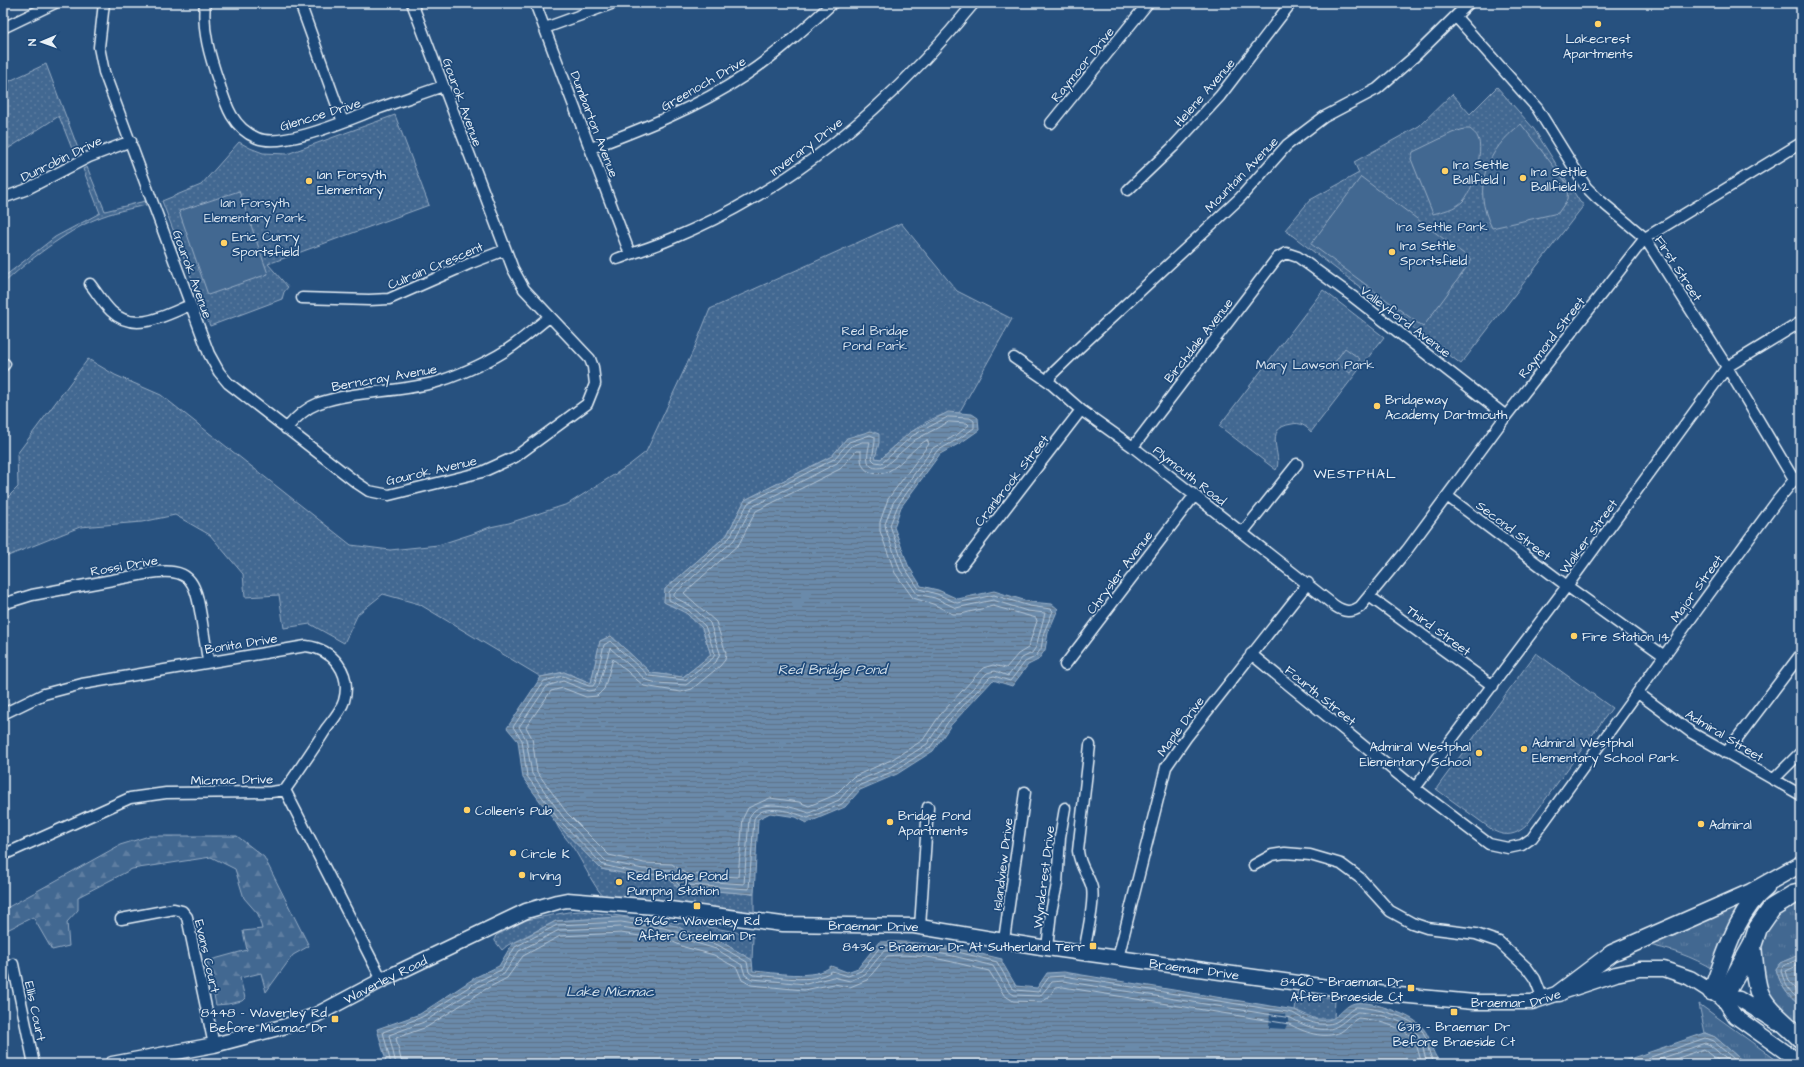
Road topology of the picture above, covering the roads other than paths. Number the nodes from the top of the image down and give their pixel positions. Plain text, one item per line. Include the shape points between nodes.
1 (55, 3) edge
2 (104, 3) edge
3 (205, 3) edge
4 (300, 3) edge
5 (412, 3) edge
6 (535, 3) edge
7 (614, 3) edge
8 (833, 3) edge
9 (974, 3) edge
10 (1148, 3) edge
11 (1291, 3) edge
12 (1469, 3) edge
13 (1456, 17) junction
14 (3, 28) edge
15 (545, 28) junction
16 (443, 86) junction
17 (344, 122) junction
18 (1051, 124) dead end
19 (131, 141) junction
20 (1801, 143) edge
21 (591, 148) junction
22 (1128, 190) dead end
23 (3, 198) edge
24 (1645, 238) junction
25 (505, 250) junction
26 (1286, 253) joint
27 (630, 254) junction
28 (617, 259) dead end
29 (90, 284) dead end
30 (302, 298) dead end
31 (190, 305) junction
32 (549, 317) junction
33 (1801, 322) edge
34 (1014, 358) dead end
35 (1727, 367) junction
36 (1049, 382) junction
37 (1081, 410) junction
38 (1506, 416) junction
39 (286, 429) junction
40 (1133, 447) junction
41 (1297, 464) dead end
42 (1798, 478) edge
43 (1194, 496) junction
44 (1447, 496) junction
45 (1243, 532) junction
46 (961, 566) dead end
47 (1308, 583) junction
48 (1567, 586) junction
49 (1369, 596) junction
50 (3, 604) edge
51 (1350, 611) joint
52 (1250, 654) junction
53 (1801, 654) edge
54 (1663, 655) junction
55 (208, 661) junction
56 (1065, 665) dead end
57 (1493, 686) junction
58 (1638, 693) junction
59 (3, 714) edge
60 (1090, 745) dead end
61 (1801, 752) edge
62 (1726, 753) junction
63 (1774, 779) junction
64 (1415, 788) junction
65 (285, 790) junction
66 (1025, 792) dead end
67 (1801, 795) edge
68 (928, 807) dead end
69 (1065, 808) dead end
70 (1512, 847) joint
71 (3, 855) edge
72 (1801, 864) edge
73 (1254, 865) dead end
74 (1782, 875) junction
75 (1801, 893) edge
76 (655, 907) joint
77 (121, 919) dead end
78 (920, 927) junction
79 (1004, 940) junction
80 (1752, 946) junction
81 (1047, 948) junction
82 (1084, 954) junction
83 (1118, 958) junction
84 (13, 964) dead end
85 (382, 980) junction
86 (1560, 992) junction
87 (1717, 995) junction
88 (1543, 999) junction
89 (1801, 1038) edge
90 (214, 1045) junction
91 (1801, 1063) edge
92 (34, 1064) edge
93 (112, 1064) edge

1 - 14 street
2 - 19 street, Gourok Avenue via 99,41 100,58
3 - 17 street, Glencoe Drive via 204,29 210,56 228,112 243,130 257,139 274,141
4 - 17 street
5 - 16 street, Gourok Avenue
6 - 15 street, Dumbarton Avenue
7 - 15 street
8 - 21 street, Greenoch Drive via 745,76 663,120
9 - 27 street, Inverary Drive via 907,77 840,139 795,173 712,220
10 - 18 street, Raymoor Drive
11 - 22 street, Helene Avenue via 1220,96 1173,148
12 - 13 street, Mountain Avenue
13 - 24 street, First Street via 1537,108 1586,186
13 - 36 street, Mountain Avenue via 1377,89 1324,117 1287,145 1239,199 1080,347 1051,375
15 - 21 street, Dumbarton Avenue
16 - 17 street, Glencoe Drive
16 - 25 street, Gourok Avenue
19 - 23 street, Dunrobin Drive via 89,157 25,190
19 - 31 street, Gourok Avenue
20 - 24 street, Raymond Street
21 - 27 street, Dumbarton Avenue
24 - 35 street, First Street
24 - 38 street, Raymond Street
25 - 30 street, Culrain Crescent via 389,299
25 - 32 street, Gourok Avenue via 524,289
26 - 38 street, Valleyford Avenue via 1291,253 1352,296
26 - 40 street, Birchdale Avenue via 1277,258
27 - 28 street, Inverary Drive
29 - 31 street via 113,313 133,321 145,322 156,319
31 - 39 street, Gourok Avenue via 209,354 228,383
32 - 39 street, Berncray Avenue via 513,346 456,375 438,382 318,403 296,417
32 - 39 street, Gourok Avenue via 590,359 595,376 594,390 587,404 515,457 496,467 396,494 381,494 363,488
33 - 35 street, Walker Street
34 - 36 street, Plymouth Road
35 - 42 street, First Street
35 - 48 street, Walker Street
36 - 37 street, Plymouth Road
37 - 40 street, Plymouth Road
37 - 46 street, Cranbrook Street
38 - 44 street, Raymond Street
40 - 43 street, Plymouth Road
41 - 45 street
42 - 54 street, Major Street
43 - 45 street, Plymouth Road
43 - 56 street, Chrysler Avenue
44 - 48 street, Second Street
44 - 49 street, Raymond Street
45 - 47 street, Plymouth Road
47 - 51 street, Plymouth Road via 1340,610
47 - 52 street, Maple Drive
48 - 54 street, Second Street
48 - 57 street, Walker Street
49 - 51 street, Raymond Street via 1360,607
49 - 57 street, Third Street
50 - 55 street, Rossi Drive via 32,595 150,573 163,571 181,574 189,579 197,590
52 - 64 street, Fourth Street
52 - 83 street, Maple Drive via 1166,767
53 - 62 street
54 - 58 street, Major Street
55 - 59 street, Bonita Drive via 44,694
55 - 65 street, Bonita Drive via 306,646 326,652 338,663 346,681 344,702
57 - 64 street, Walker Street
58 - 62 street, Admiral Street via 1692,733
58 - 70 street, Major Street via 1532,838
60 - 82 street via 1078,851 1080,866 1092,891
61 - 63 street
62 - 63 street, Admiral Street
63 - 67 street, Admiral Street
64 - 70 street, Fourth Street via 1489,844
65 - 71 street, Micmac Drive via 166,793 130,798
65 - 85 street, Micmac Drive
66 - 79 street, Islandview Drive
68 - 78 street
69 - 81 street, Wyndcrest Drive
72 - 74 main road
73 - 88 street via 1272,855 1285,853 1310,855 1341,864 1360,878 1390,911 1412,924 1476,934 1499,942 1527,968 1535,979
74 - 86 main road via 1751,892 1612,953
74 - 87 main road via 1763,890 1735,931
75 - 80 highway via 1772,908 1758,928
76 - 78 main road, Braemar Drive via 782,924
76 - 85 main road, Waverley Road via 595,901 557,902 526,911
77 - 90 street, Evans Court via 174,909 182,911 188,917
78 - 79 main road, Braemar Drive
79 - 81 main road, Braemar Drive
80 - 87 highway
80 - 89 highway via 1760,994 1768,1006
81 - 82 main road, Braemar Drive
82 - 83 main road, Braemar Drive
83 - 88 main road, Braemar Drive via 1356,991 1506,1004
84 - 92 street, Ellis Court
85 - 90 main road, Waverley Road via 316,1015 286,1026
86 - 87 main road, Braemar Drive via 1616,974 1652,968 1675,971
86 - 88 main road, Braemar Drive
87 - 89 main road, Braemar Drive via 1739,999
87 - 91 main road, Braemar Drive via 1735,1016
90 - 93 main road, Waverley Road

